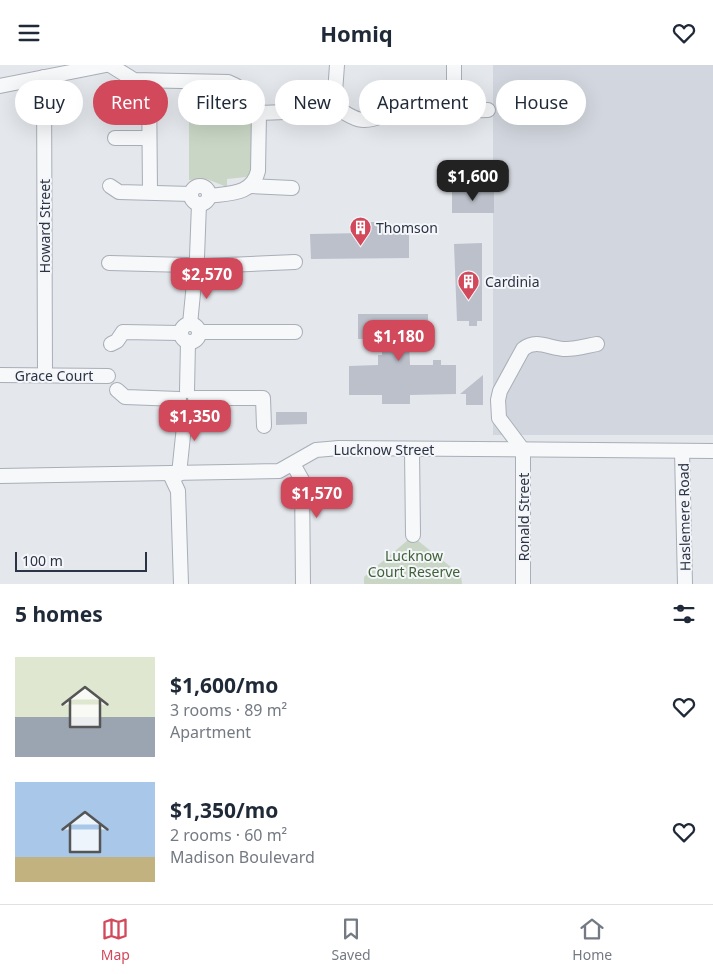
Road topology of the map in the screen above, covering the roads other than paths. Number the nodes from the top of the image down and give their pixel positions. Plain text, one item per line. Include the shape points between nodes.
1 (106, 65) edge
2 (110, 65) edge
3 (337, 65) edge
4 (454, 65) edge
5 (44, 77) junction
6 (134, 80) edge
7 (336, 80) edge
8 (454, 80) edge
9 (0, 86) edge
10 (149, 125) edge
11 (259, 125) edge
12 (115, 138) dead end
13 (149, 138) junction
14 (110, 186) dead end
15 (251, 186) junction
16 (292, 187) dead end
17 (150, 192) junction
18 (200, 198) junction
19 (294, 262) dead end
20 (109, 263) dead end
21 (196, 265) junction
22 (295, 332) dead end
23 (189, 333) junction
24 (111, 344) dead end
25 (597, 344) dead end
26 (0, 375) edge
27 (45, 375) junction
28 (108, 375) dead end
29 (117, 390) dead end
30 (187, 399) junction
31 (264, 426) dead end
32 (412, 449) junction
33 (523, 449) junction
34 (682, 451) junction
35 (713, 451) edge
36 (293, 464) junction
37 (174, 474) junction
38 (0, 476) edge
39 (413, 535) dead end
40 (181, 584) edge
41 (303, 584) edge
42 (523, 584) edge
43 (685, 584) edge

1 - 5 street
2 - 6 street
3 - 7 street
4 - 8 street
5 - 9 street
5 - 27 street, Howard Street
10 - 13 street
11 - 15 street via 258,171
12 - 13 street
13 - 17 street
14 - 17 street via 119,192
15 - 16 street
15 - 18 street via 243,191
17 - 18 street
18 - 21 street
19 - 21 street
20 - 21 street
21 - 23 street
22 - 23 street
23 - 24 street via 123,332
23 - 30 street
25 - 33 street via 567,349 537,343 524,349 498,400 499,418
26 - 27 street, Grace Court
27 - 28 street, Grace Court
29 - 30 street via 125,397
30 - 31 street via 263,398
30 - 37 street
32 - 33 street, Lucknow Street
32 - 36 street, Lucknow Street via 316,450
32 - 39 street
33 - 34 street, Lucknow Street
33 - 42 street, Ronald Street
34 - 35 street, Lucknow Street
34 - 43 street, Haslemere Road
36 - 37 street, Lucknow Street via 279,471
36 - 41 street via 302,480
37 - 38 street, Lucknow Street
37 - 40 street via 178,491

